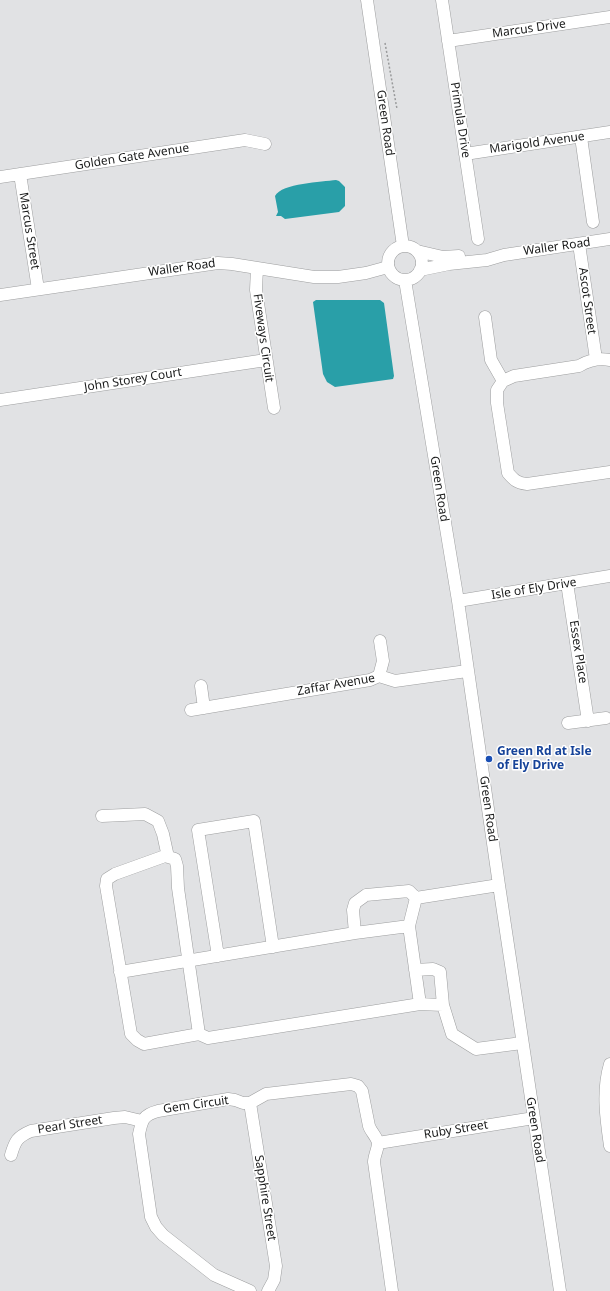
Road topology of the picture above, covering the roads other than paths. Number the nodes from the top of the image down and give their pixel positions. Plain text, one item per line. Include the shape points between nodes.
1 (366, 0) edge
2 (442, 0) edge
3 (610, 17) edge
4 (448, 41) junction
5 (610, 132) edge
6 (581, 137) junction
7 (265, 144) dead end
8 (465, 154) junction
9 (20, 174) junction
10 (0, 177) edge
11 (593, 222) dead end
12 (478, 239) dead end
13 (610, 239) edge
14 (579, 244) junction
15 (403, 246) junction
16 (417, 251) junction
17 (504, 255) junction
18 (388, 267) junction
19 (257, 268) junction
20 (420, 270) junction
21 (405, 280) junction
22 (38, 289) junction
23 (0, 295) edge
24 (485, 317) dead end
25 (596, 359) junction
26 (266, 360) junction
27 (610, 360) edge
28 (503, 381) junction
29 (0, 400) edge
30 (274, 408) dead end
31 (610, 472) edge
32 (610, 576) edge
33 (567, 583) junction
34 (458, 601) junction
35 (380, 641) dead end
36 (467, 670) junction
37 (379, 676) junction
38 (201, 686) dead end
39 (204, 708) junction
40 (191, 710) dead end
41 (606, 718) dead end
42 (588, 720) junction
43 (568, 724) dead end
44 (102, 816) dead end
45 (168, 857) junction
46 (499, 885) junction
47 (416, 898) junction
48 (409, 926) junction
49 (355, 933) junction
50 (274, 947) junction
51 (218, 956) junction
52 (189, 960) junction
53 (415, 970) junction
54 (120, 972) junction
55 (419, 1004) junction
56 (443, 1005) junction
57 (200, 1034) junction
58 (522, 1043) junction
59 (610, 1064) edge
60 (250, 1103) junction
61 (534, 1118) junction
62 (142, 1121) junction
63 (378, 1143) junction
64 (610, 1146) edge
65 (11, 1155) dead end
66 (250, 1291) edge
67 (268, 1291) edge
68 (392, 1291) edge
69 (560, 1291) edge

1 - 15 street, Green Road
2 - 4 street, Primula Drive
3 - 4 street, Marcus Drive
4 - 8 street, Primula Drive
5 - 6 street, Marigold Avenue
6 - 8 street, Marigold Avenue
6 - 11 street
7 - 9 street, Golden Gate Avenue via 245,140
8 - 12 street, Primula Drive
9 - 10 street, Golden Gate Avenue
9 - 22 street, Marcus Street
13 - 14 street, Waller Road
14 - 17 street, Waller Road
14 - 25 street, Ascot Street
15 - 16 street
15 - 18 street via 391,253
16 - 17 street, Waller Road via 443,257 487,253
16 - 20 street via 421,260
17 - 20 street, Waller Road
18 - 19 street, Waller Road via 338,277 314,277
18 - 21 street via 396,278
19 - 22 street, Waller Road via 218,263
19 - 26 street, Fiveways Circuit via 256,290
20 - 21 street via 414,277
21 - 34 street, Green Road
22 - 23 street, Waller Road
24 - 28 street via 491,360
25 - 27 street
25 - 28 street via 579,366 514,376
26 - 29 street, John Storey Court
26 - 30 street, Fiveways Circuit
28 - 31 street via 497,390 498,403 508,472 513,479 527,484
32 - 33 street, Isle of Ely Drive
33 - 34 street, Isle of Ely Drive
33 - 42 street, Essex Place
34 - 36 street, Green Road
35 - 37 street via 383,661
36 - 37 street, Zaffar Avenue via 395,681
36 - 46 street, Green Road
37 - 39 street, Zaffar Avenue via 370,680
38 - 39 street
39 - 40 street, Zaffar Avenue
41 - 42 street
42 - 43 street
44 - 45 street via 145,814 158,821
45 - 52 street via 175,858 177,866
45 - 54 street via 115,874 108,879 106,886
46 - 47 street
46 - 58 street, Green Road
47 - 48 street
47 - 49 street via 409,891 366,895 355,903 352,910
48 - 49 street
48 - 53 street
49 - 50 street
50 - 51 street
50 - 51 street via 254,821 205,828 198,830
51 - 52 street
52 - 54 street
52 - 57 street
53 - 55 street
53 - 56 street via 433,969 440,972
54 - 57 street via 131,1034 137,1040 144,1044
55 - 56 street
55 - 57 street via 208,1038
56 - 58 street via 452,1034 476,1049
58 - 61 street, Green Road
59 - 64 street via 605,1089 605,1112
60 - 62 street, Gem Circuit via 228,1099 150,1113
60 - 63 street via 269,1094 350,1084 358,1086 362,1091 369,1126
60 - 67 street, Sapphire Street via 276,1266 274,1280
61 - 63 street, Ruby Street
61 - 69 street, Green Road
62 - 65 street, Pearl Street via 125,1117 31,1131 22,1134 15,1141
62 - 66 street via 139,1134 151,1216 156,1227 214,1275
63 - 68 street via 374,1162

